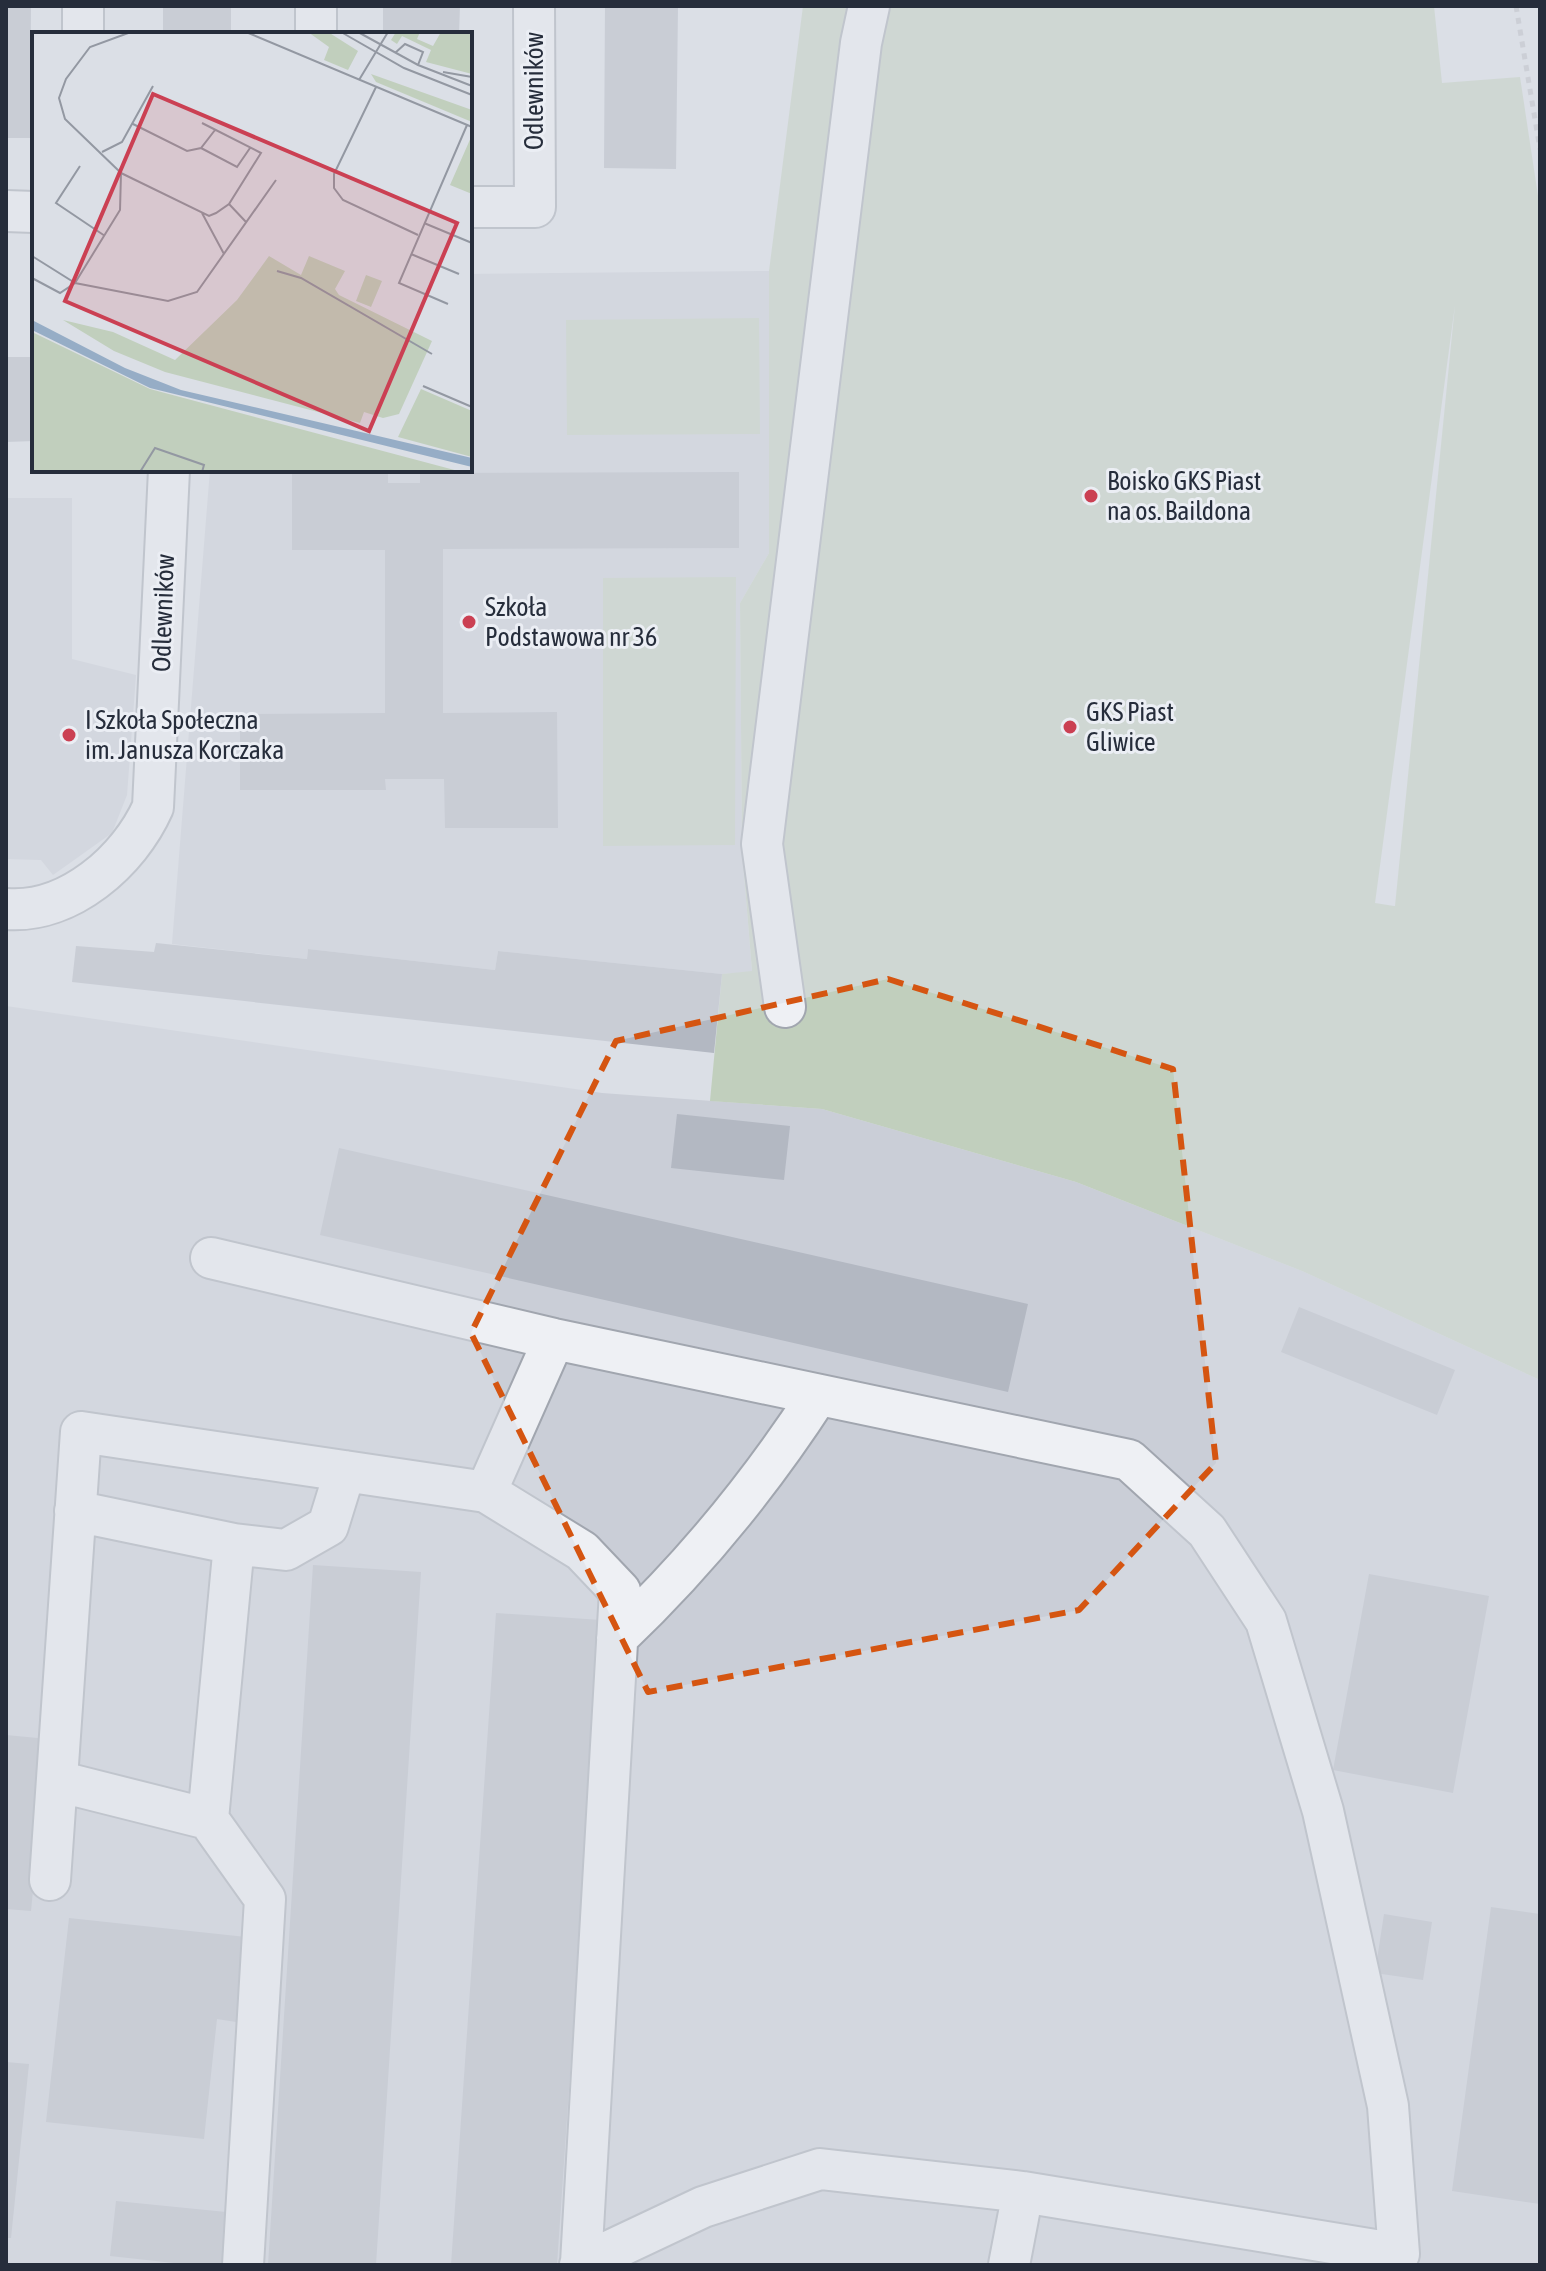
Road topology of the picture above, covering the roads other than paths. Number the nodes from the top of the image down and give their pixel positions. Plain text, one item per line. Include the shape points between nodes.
1 (83, 6) edge
2 (316, 6) edge
3 (534, 6) edge
4 (869, 6) edge
5 (83, 32) edge
6 (316, 32) edge
7 (472, 207) edge
8 (6, 211) edge
9 (32, 212) edge
10 (169, 472) edge
11 (6, 909) edge
12 (785, 1007) dead end
13 (211, 1258) dead end
14 (554, 1339) junction
15 (818, 1395) junction
16 (345, 1471) junction
17 (486, 1492) junction
18 (75, 1511) junction
19 (234, 1544) junction
20 (617, 1638) junction
21 (57, 1781) junction
22 (208, 1819) junction
23 (50, 1880) dead end
24 (1023, 2192) junction
25 (1404, 2261) edge
26 (581, 2264) edge
27 (243, 2265) edge
28 (1009, 2265) edge

1 - 5 street
2 - 6 street
3 - 7 street, Odlewników via 535,207
4 - 12 street via 762,844
8 - 9 street
10 - 11 street, Odlewników via 153,807 125,852 86,885 54,902
13 - 14 street
14 - 15 street
14 - 17 street
15 - 20 street via 729,1516 665,1592
15 - 25 street via 1129,1460 1207,1531 1266,1621 1323,1811 1388,2106
16 - 17 street
16 - 18 street via 81,1432
16 - 19 street via 328,1526 286,1550
17 - 20 street via 582,1551 620,1591
18 - 19 street
18 - 21 street
19 - 22 street
20 - 26 street
21 - 22 street
21 - 23 street
22 - 27 street via 265,1899
24 - 25 street
24 - 26 street via 820,2169 703,2207
24 - 28 street

